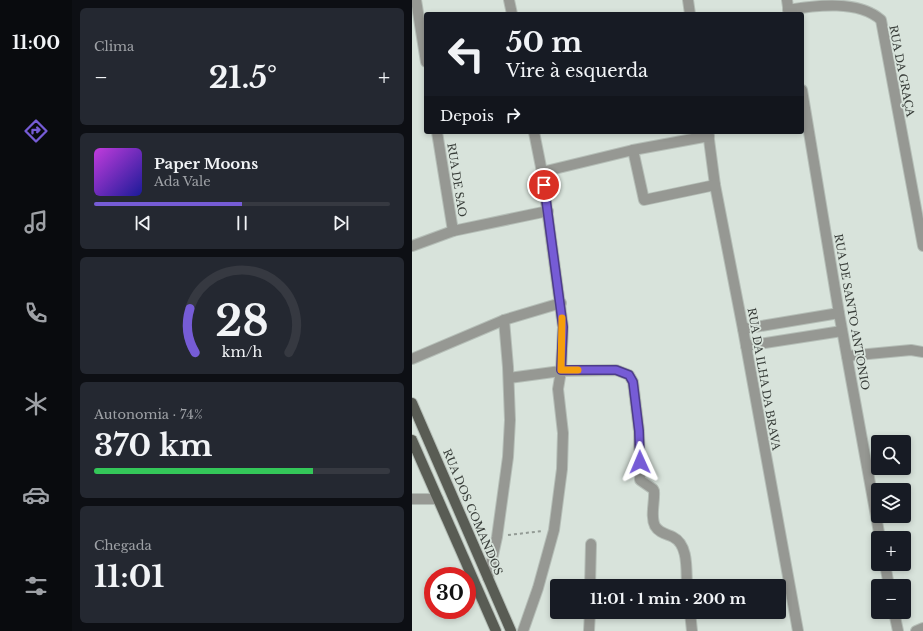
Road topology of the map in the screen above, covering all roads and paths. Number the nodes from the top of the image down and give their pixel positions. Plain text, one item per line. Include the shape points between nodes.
1 (416, 0) edge
2 (509, 0) edge
3 (688, 0) edge
4 (788, 8) edge
5 (512, 12) edge
6 (690, 12) edge
7 (424, 50) edge
8 (804, 102) edge
9 (437, 134) edge
10 (534, 134) edge
11 (708, 134) edge
12 (633, 150) junction
13 (542, 172) junction
14 (715, 185) junction
15 (548, 211) junction
16 (453, 231) junction
17 (414, 243) edge
18 (923, 246) edge
19 (561, 304) junction
20 (839, 313) junction
21 (504, 320) junction
22 (743, 329) junction
23 (842, 331) junction
24 (746, 346) junction
25 (923, 352) edge
26 (847, 356) junction
27 (412, 359) edge
28 (561, 370) junction
29 (509, 378) junction
30 (412, 402) edge
31 (412, 440) edge
32 (412, 499) edge
33 (438, 499) junction
34 (554, 530) junction
35 (879, 531) edge
36 (497, 537) junction
37 (591, 544) dead end
38 (488, 578) junction
39 (590, 579) edge
40 (686, 579) edge
41 (590, 619) edge
42 (691, 619) edge
43 (895, 619) edge
44 (923, 628) edge
45 (496, 631) edge
46 (511, 631) edge
47 (523, 631) edge
48 (589, 631) edge
49 (692, 631) edge
50 (798, 631) edge
51 (898, 631) edge
52 (916, 631) edge

1 - 7 street
2 - 5 street
3 - 6 street
4 - 18 street, RUA DA GRAÇA via 848,4 874,12 880,20
8 - 20 street, RUA DE SANTO ANTONIO
9 - 16 street, RUA DE SAO
10 - 13 street
11 - 12 street
11 - 14 street, RUA DA ILHA DA BRAVA
12 - 13 street
12 - 14 street via 644,200
13 - 15 street
14 - 22 street, RUA DA ILHA DA BRAVA
15 - 16 street, RUA DE SAO
15 - 19 street
16 - 17 street, RUA DE SAO
19 - 21 street
19 - 28 street
20 - 22 street
20 - 23 street, RUA DE SANTO ANTONIO
21 - 27 street
21 - 29 street
22 - 24 street, RUA DA ILHA DA BRAVA
23 - 24 street
23 - 26 street, RUA DE SANTO ANTONIO
24 - 50 street, RUA DA ILHA DA BRAVA
25 - 26 street via 911,350
26 - 35 street, RUA DE SANTO ANTONIO
28 - 29 street
28 - 34 street via 558,389 563,433 562,469
28 - 40 street via 616,370 629,375 633,382 639,431 640,480 654,491 653,521 656,527 660,532 675,538 684,549
29 - 36 street via 508,457
30 - 38 main road, RUA DOS COMANDOS
31 - 33 main road
32 - 33 street
33 - 45 main road
34 - 36 path
34 - 47 street
36 - 38 street
37 - 39 street
38 - 46 main road, RUA DOS COMANDOS
41 - 48 street
42 - 49 street
43 - 51 street
44 - 52 street

